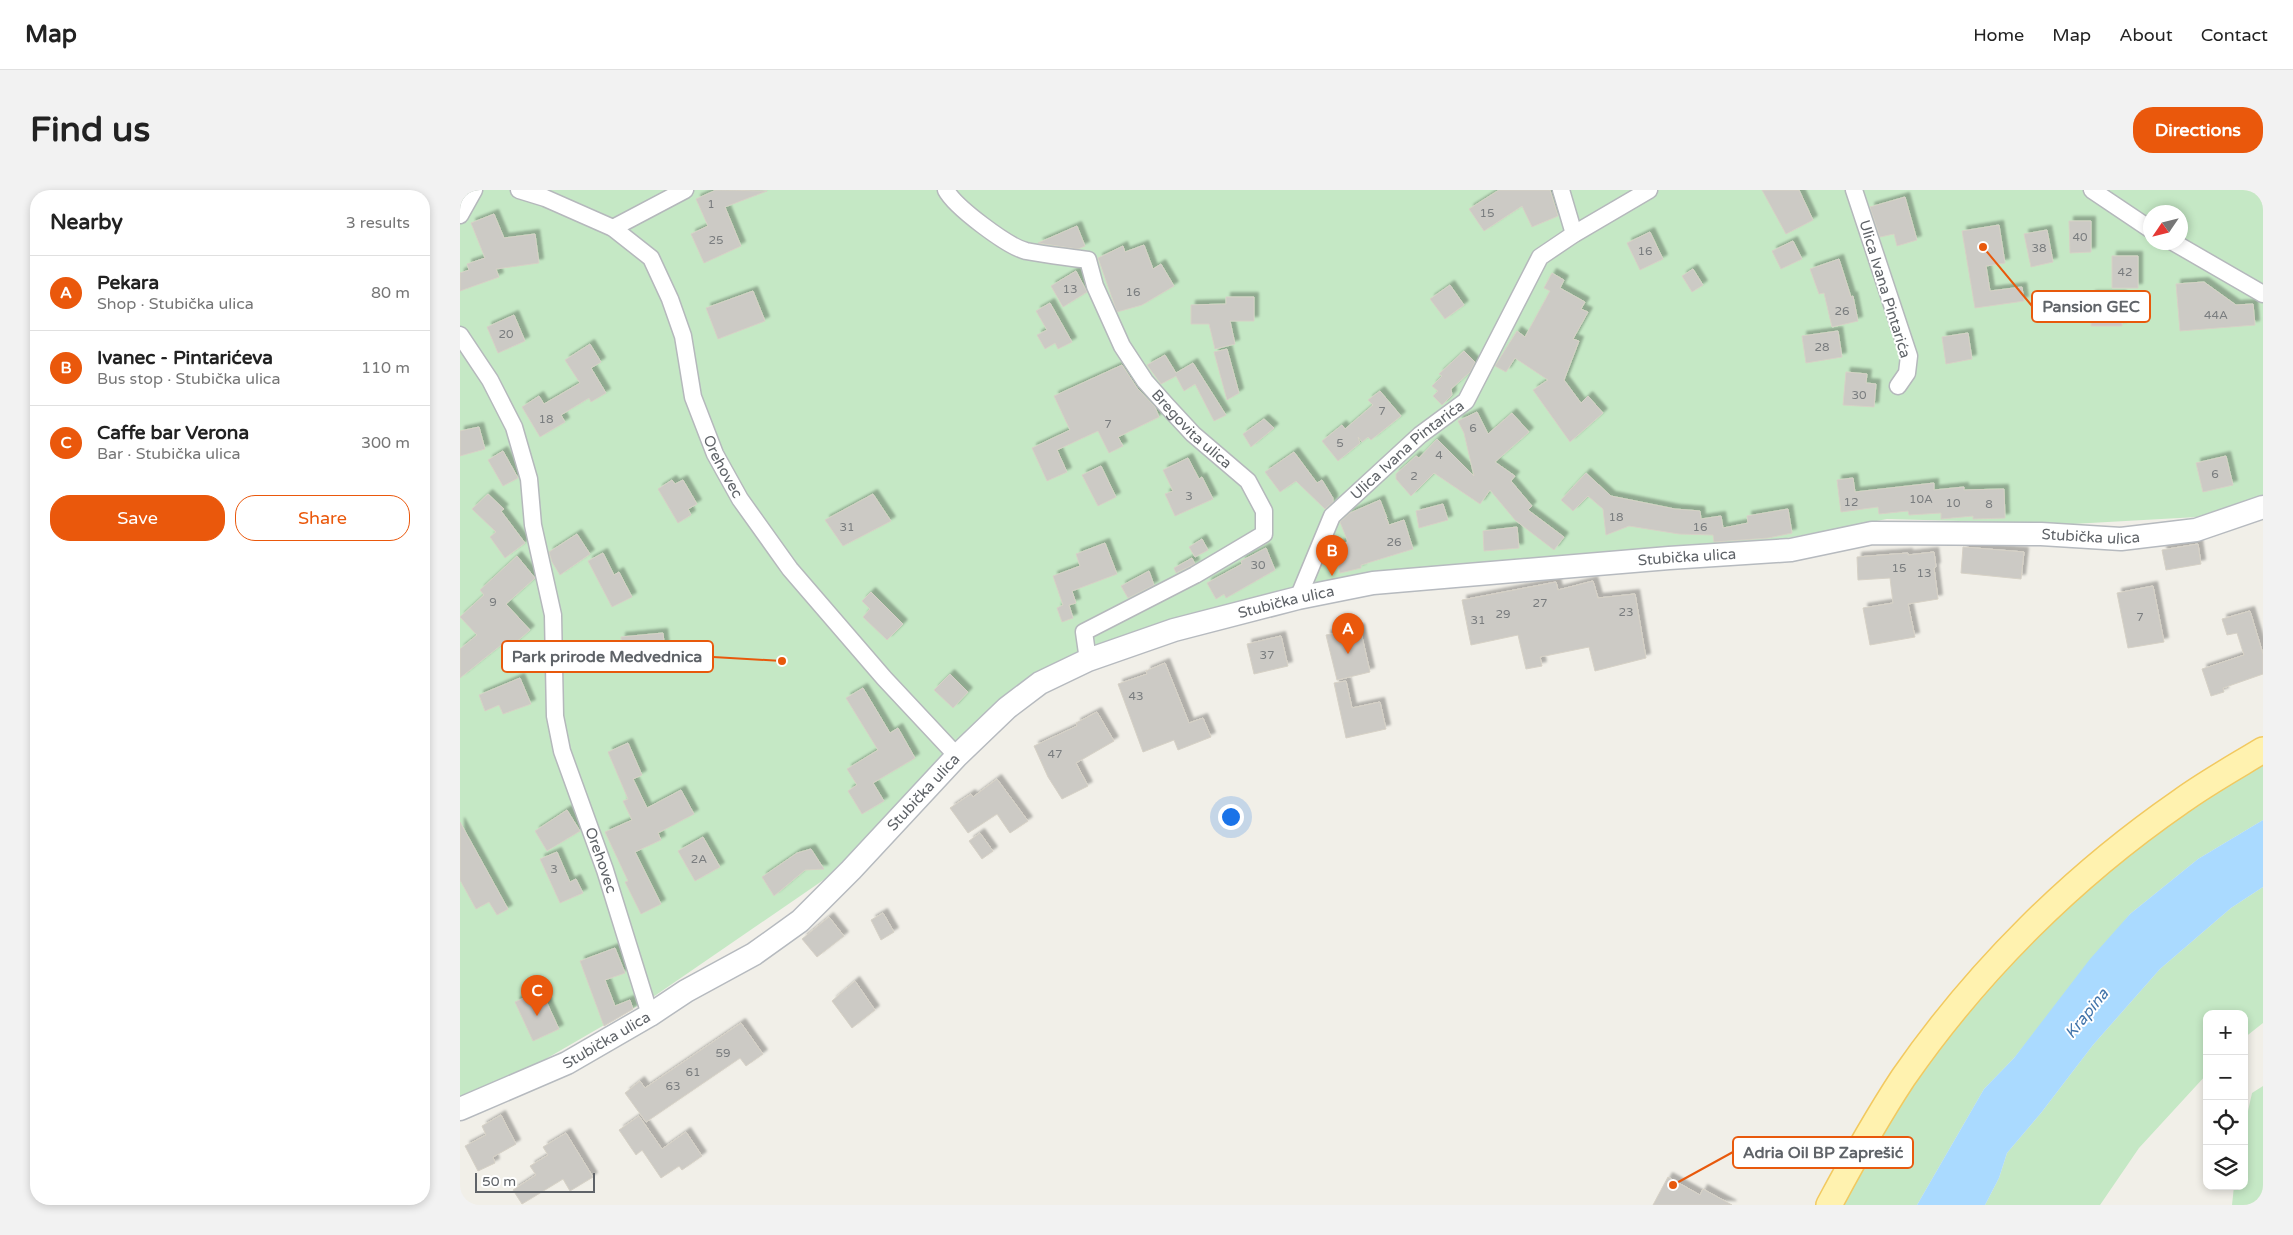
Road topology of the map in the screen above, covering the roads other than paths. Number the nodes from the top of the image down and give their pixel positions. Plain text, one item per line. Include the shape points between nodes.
1 (474, 190) edge
2 (519, 190) edge
3 (685, 190) edge
4 (946, 190) edge
5 (1561, 190) edge
6 (1649, 190) edge
7 (1854, 190) edge
8 (2092, 190) edge
9 (460, 215) edge
10 (2143, 224) edge
11 (613, 228) junction
12 (1574, 234) junction
13 (2187, 250) edge
14 (2263, 294) edge
15 (460, 335) edge
16 (1898, 386) dead end
17 (2263, 507) edge
18 (1298, 598) junction
19 (1088, 660) junction
20 (2263, 750) edge
21 (957, 756) junction
22 (650, 1015) junction
23 (460, 1109) edge
24 (1829, 1205) edge

1 - 9 street
2 - 11 street, Orehovec via 546,198
3 - 11 street
4 - 19 street, Bregovita ulica via 974,219 1024,250 1088,260 1095,286 1122,346 1145,381 1193,434 1248,481 1264,512 1264,534 1194,575 1084,632
5 - 12 street
6 - 12 street, Ulica Ivana Pintarića
7 - 16 street, Ulica Ivana Pintarića via 1909,356 1907,373
8 - 10 street
11 - 21 street, Orehovec via 651,258 683,336 693,397 715,454 740,499 790,568 884,678
12 - 18 street, Ulica Ivana Pintarića via 1540,257 1466,401 1420,435 1332,516
13 - 14 street
15 - 22 street, Orehovec via 490,380 514,427 529,479 533,525 553,615 555,716 562,751 605,870
17 - 18 main road, Stubička ulica via 2196,530 2121,539 2041,534 1872,533 1791,550 1373,583
18 - 19 main road, Stubička ulica via 1174,630
19 - 21 main road, Stubička ulica via 1040,683 1007,708
20 - 24 main road via 2180,801 2124,843 2036,921 1957,1008 1904,1078
21 - 22 main road, Stubička ulica via 800,921 754,954
22 - 23 main road, Stubička ulica via 567,1063

